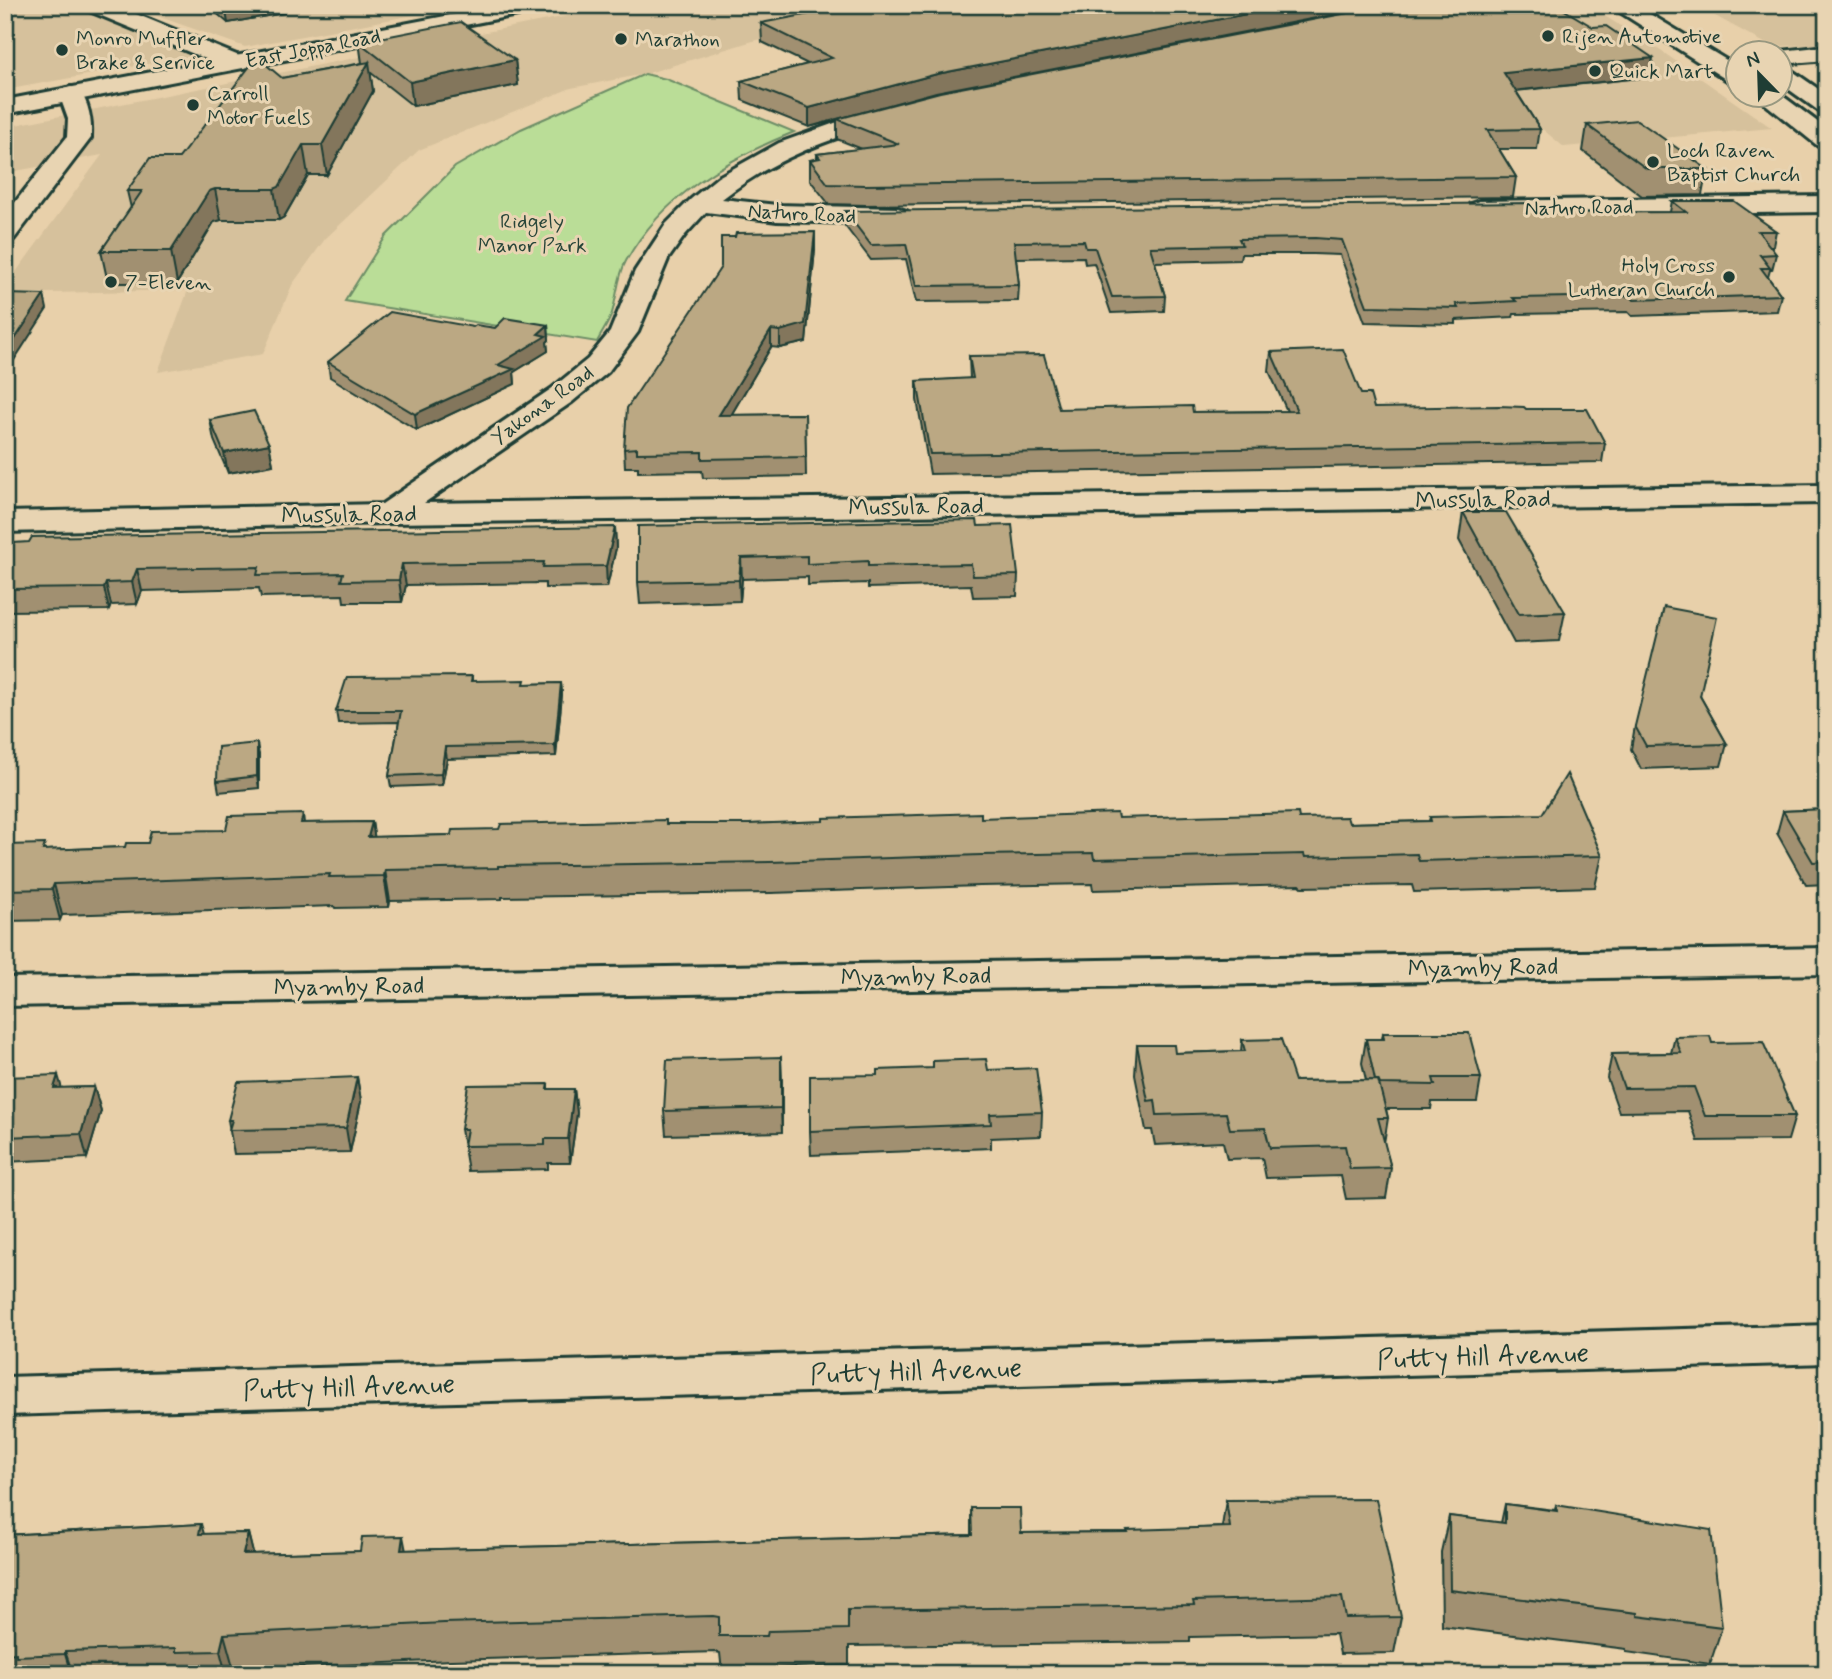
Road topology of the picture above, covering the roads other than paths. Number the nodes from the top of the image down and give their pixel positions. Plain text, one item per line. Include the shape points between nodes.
1 (95, 5) edge
2 (538, 5) edge
3 (1619, 5) edge
4 (1827, 53) edge
5 (1794, 56) edge
6 (236, 63) junction
7 (1724, 69) edge
8 (1794, 83) edge
9 (71, 94) junction
10 (1827, 106) edge
11 (5, 107) edge
12 (1782, 108) edge
13 (906, 109) edge
14 (1827, 141) edge
15 (701, 204) junction
16 (1827, 204) edge
17 (1450, 209) edge
18 (920, 215) edge
19 (5, 233) edge
20 (1827, 494) edge
21 (390, 513) junction
22 (5, 522) edge
23 (1827, 961) edge
24 (5, 992) edge
25 (1827, 1344) edge
26 (5, 1396) edge

1 - 6 street
2 - 6 street, East Joppa Road
3 - 7 street
4 - 5 street
6 - 9 street, East Joppa Road
8 - 10 street
9 - 11 street, East Joppa Road
9 - 19 street via 80,119 79,138
12 - 14 street
13 - 15 street, Yakona Road via 794,145 737,176
15 - 18 street, Naturo Road via 778,214
15 - 21 street, Yakona Road via 663,246 646,275 626,329 581,382
16 - 17 street, Naturo Road
20 - 21 street, Mussula Road
21 - 22 street, Mussula Road
23 - 24 street, Myamby Road
25 - 26 street, Putty Hill Avenue

